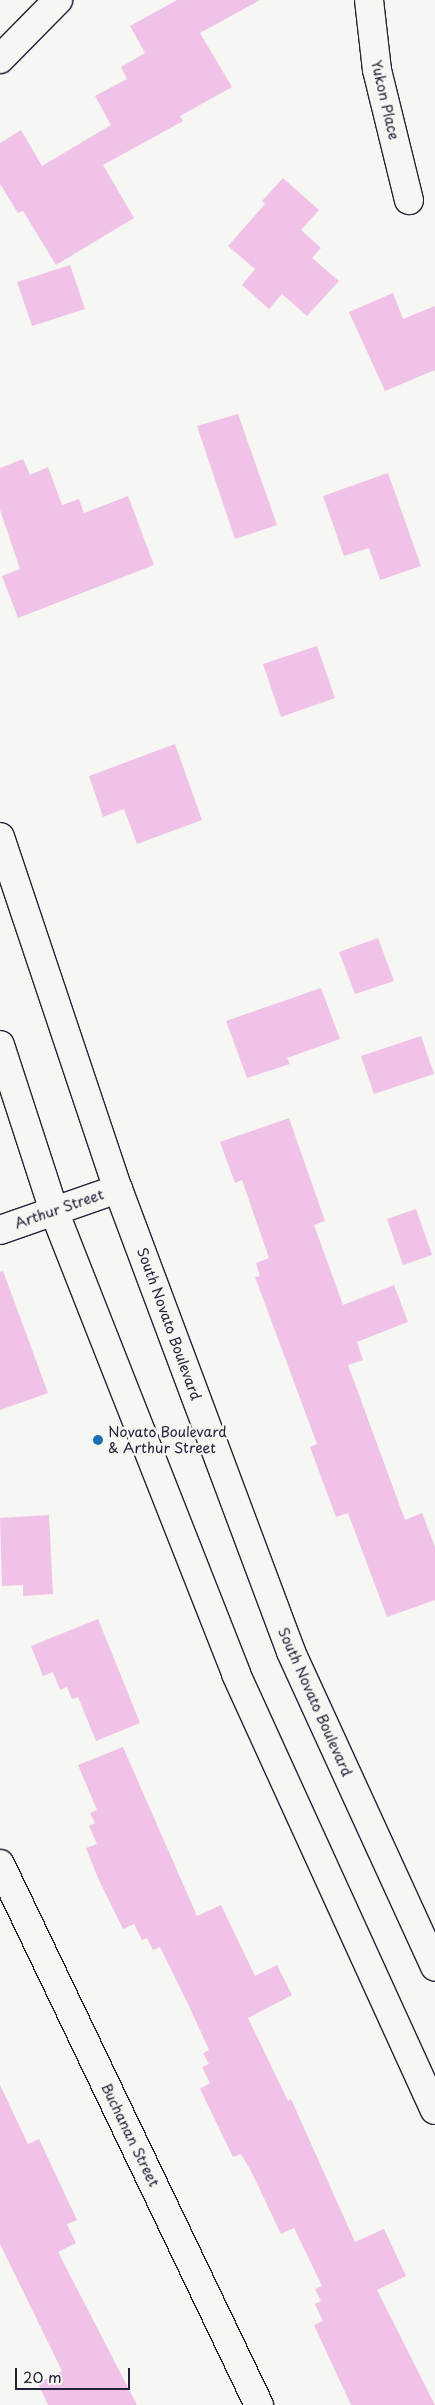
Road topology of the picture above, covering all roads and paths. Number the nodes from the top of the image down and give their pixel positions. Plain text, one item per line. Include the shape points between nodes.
1 (58, 0) edge
2 (369, 0) edge
3 (0, 59) edge
4 (409, 200) dead end
5 (0, 837) edge
6 (0, 1045) edge
7 (118, 1189) junction
8 (54, 1211) junction
9 (0, 1230) edge
10 (0, 1864) edge
11 (435, 1967) edge
12 (435, 2110) edge
13 (259, 2405) edge

1 - 3 main road
2 - 4 main road, Yukon Place via 377,70
5 - 7 main road, South Novato Boulevard
6 - 8 main road
7 - 8 main road, Arthur Street
7 - 11 main road, South Novato Boulevard via 291,1652
8 - 9 main road, Arthur Street
8 - 12 main road via 236,1674
10 - 13 main road, Buchanan Street

